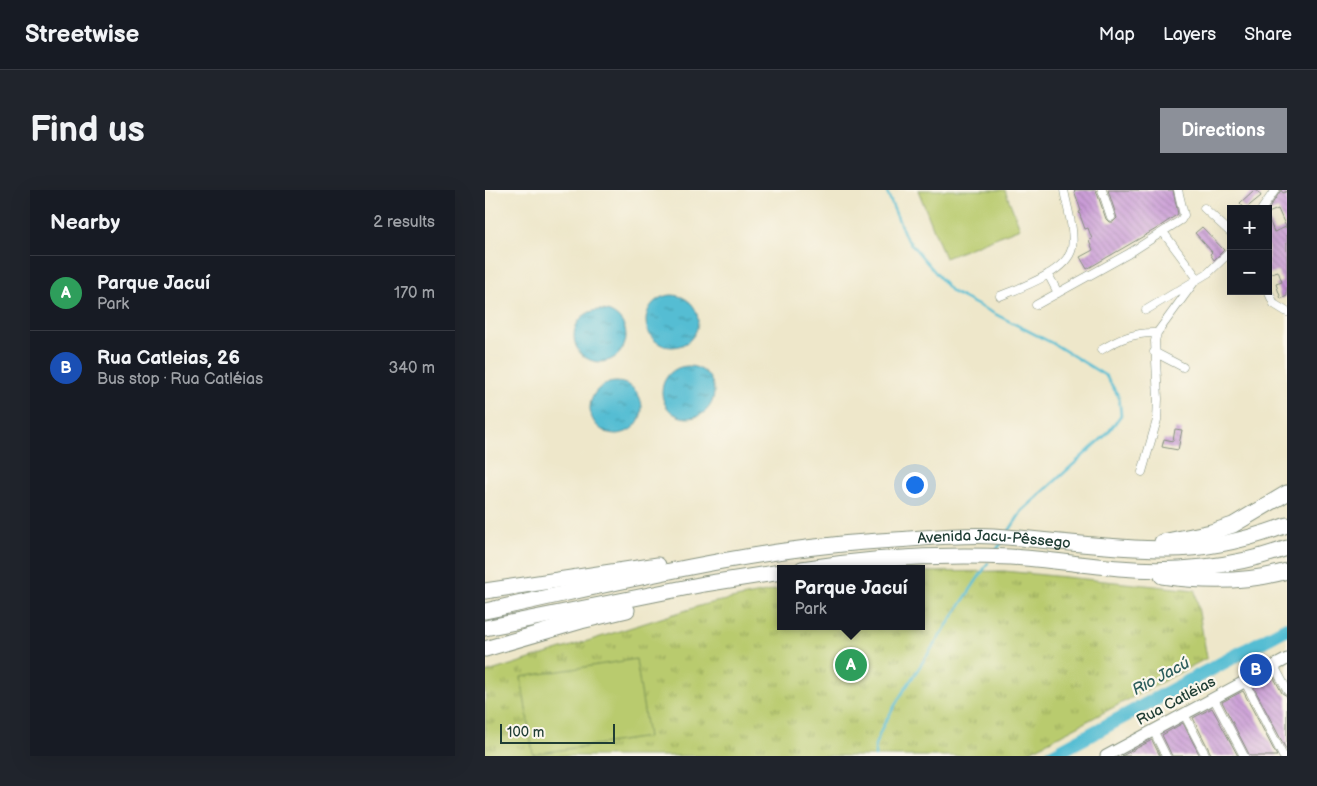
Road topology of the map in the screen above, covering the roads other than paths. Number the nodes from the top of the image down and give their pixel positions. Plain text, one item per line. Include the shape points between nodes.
1 (1064, 190) edge
2 (1102, 190) edge
3 (1178, 190) edge
4 (1275, 190) edge
5 (1264, 205) edge
6 (1204, 208) dead end
7 (1111, 217) dead end
8 (1227, 229) edge
9 (1163, 232) junction
10 (1227, 255) edge
11 (1048, 274) junction
12 (1197, 280) junction
13 (1058, 293) junction
14 (1270, 295) edge
15 (1000, 296) dead end
16 (1036, 305) dead end
17 (1146, 310) dead end
18 (1284, 311) edge
19 (1157, 333) junction
20 (1101, 350) dead end
21 (1155, 352) junction
22 (1183, 367) dead end
23 (1142, 472) dead end
24 (1287, 493) edge
25 (1282, 527) edge
26 (1130, 548) junction
27 (1287, 548) edge
28 (824, 565) edge
29 (699, 566) junction
30 (1121, 568) junction
31 (1287, 571) edge
32 (777, 573) edge
33 (704, 584) junction
34 (485, 592) edge
35 (485, 611) edge
36 (485, 628) edge
37 (485, 649) edge
38 (1287, 659) edge
39 (1274, 666) junction
40 (1245, 682) junction
41 (1287, 690) edge
42 (1214, 699) junction
43 (1184, 714) junction
44 (1153, 730) junction
45 (1125, 751) edge
46 (1106, 756) edge
47 (1167, 756) edge
48 (1206, 756) edge
49 (1244, 756) edge
50 (1283, 756) edge

1 - 11 street via 1072,247 1065,262
2 - 7 street
3 - 9 street via 1183,218
4 - 5 street
6 - 8 street
9 - 12 street
9 - 13 street
10 - 12 street
11 - 13 street
11 - 15 street
12 - 17 street
12 - 19 street
13 - 16 street
14 - 18 street via 1274,304
19 - 20 street via 1129,336
19 - 21 street
21 - 22 street
21 - 23 street via 1157,420
24 - 26 highway via 1222,529
25 - 26 highway, Avenida Jacu-Pêssego via 1243,539 1195,547
26 - 29 highway, Avenida Jacu-Pêssego via 989,536 825,545
27 - 30 highway, Avenida Jacu-Pêssego via 1215,566
28 - 30 highway, Avenida Jacu-Pêssego via 896,558 975,556
29 - 34 highway via 684,563 657,565
29 - 35 highway
30 - 31 highway via 1187,580 1215,581
32 - 33 highway
33 - 36 highway
33 - 37 highway via 686,596 581,621
38 - 39 street, Rua Catléias
39 - 40 street, Rua Catléias
39 - 41 street
40 - 42 street, Rua Catléias
40 - 50 street
42 - 43 street, Rua Catléias
42 - 49 street
43 - 44 street, Rua Catléias
43 - 48 street
44 - 45 street, Rua Catléias
44 - 47 street
45 - 46 street, Rua Catléias

